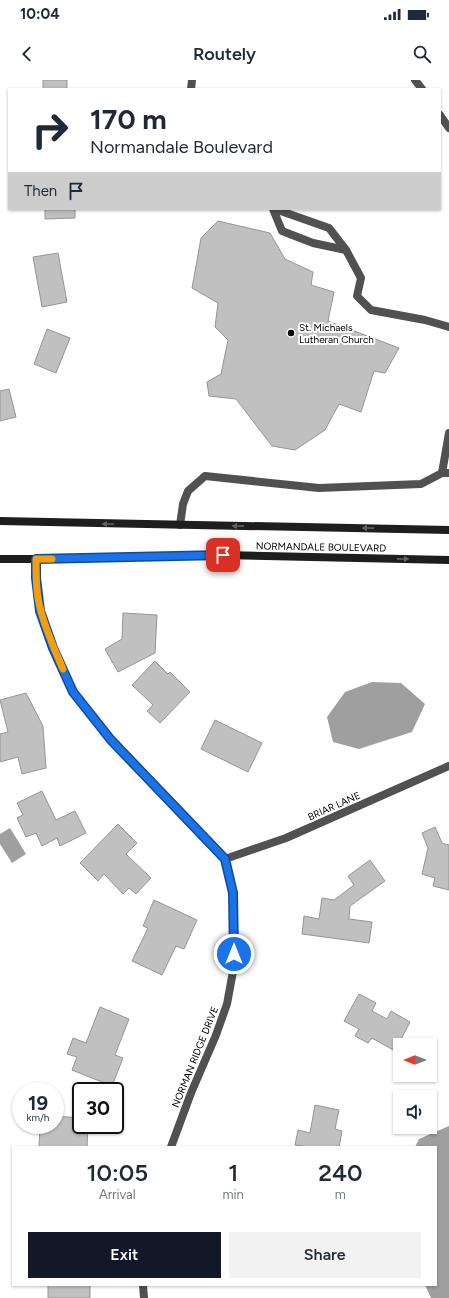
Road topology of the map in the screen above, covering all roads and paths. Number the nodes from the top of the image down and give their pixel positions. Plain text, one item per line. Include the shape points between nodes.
1 (415, 80) edge
2 (421, 88) edge
3 (441, 116) edge
4 (449, 128) edge
5 (274, 210) edge
6 (277, 210) edge
7 (346, 250) junction
8 (449, 327) edge
9 (449, 433) edge
10 (445, 473) edge
11 (0, 521) edge
12 (180, 525) junction
13 (449, 530) edge
14 (0, 559) edge
15 (36, 559) junction
16 (449, 560) edge
17 (449, 766) edge
18 (225, 859) junction
19 (171, 1146) edge
20 (143, 1286) edge
21 (144, 1298) edge

1 - 2 street
3 - 4 street
5 - 7 street via 282,231 312,243
6 - 7 street via 329,228
7 - 8 street via 361,278 357,296 371,310
9 - 10 street
10 - 12 street via 421,484 319,488 206,476 188,490
12 -> 11 main road, NORMANDALE BOULEVARD
13 -> 12 main road, NORMANDALE BOULEVARD
14 - 15 main road, NORMANDALE BOULEVARD
15 -> 16 main road, NORMANDALE BOULEVARD via 223,555
15 - 18 street via 40,611 73,692 111,740
17 - 18 street, BRIAR LANE via 286,838
18 - 19 street, NORMAN RIDGE DRIVE via 233,893 234,966 227,1004
20 - 21 street

